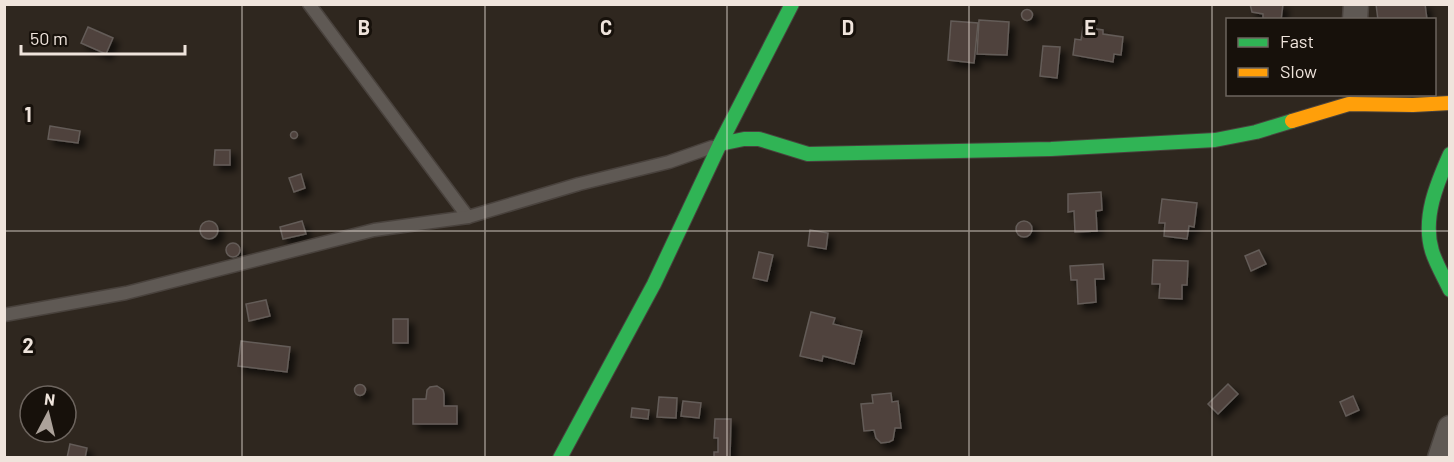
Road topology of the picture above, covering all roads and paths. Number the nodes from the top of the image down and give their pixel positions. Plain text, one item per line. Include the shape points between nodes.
1 (309, 4) edge
2 (792, 4) edge
3 (1349, 99) edge
4 (1449, 103) edge
5 (720, 144) junction
6 (1449, 154) edge
7 (468, 217) junction
8 (1449, 290) edge
9 (4, 315) edge
10 (1449, 428) edge
11 (560, 458) edge
12 (1440, 458) edge

1 - 7 lane
2 - 5 street
3 - 4 street via 1413,105
3 - 5 street via 1256,132 1215,140 1051,149 808,154 759,140
5 - 7 lane via 669,162
5 - 11 street via 654,284
6 - 8 street via 1438,181 1430,221 1431,246
7 - 9 lane via 374,230 126,293
10 - 12 street

